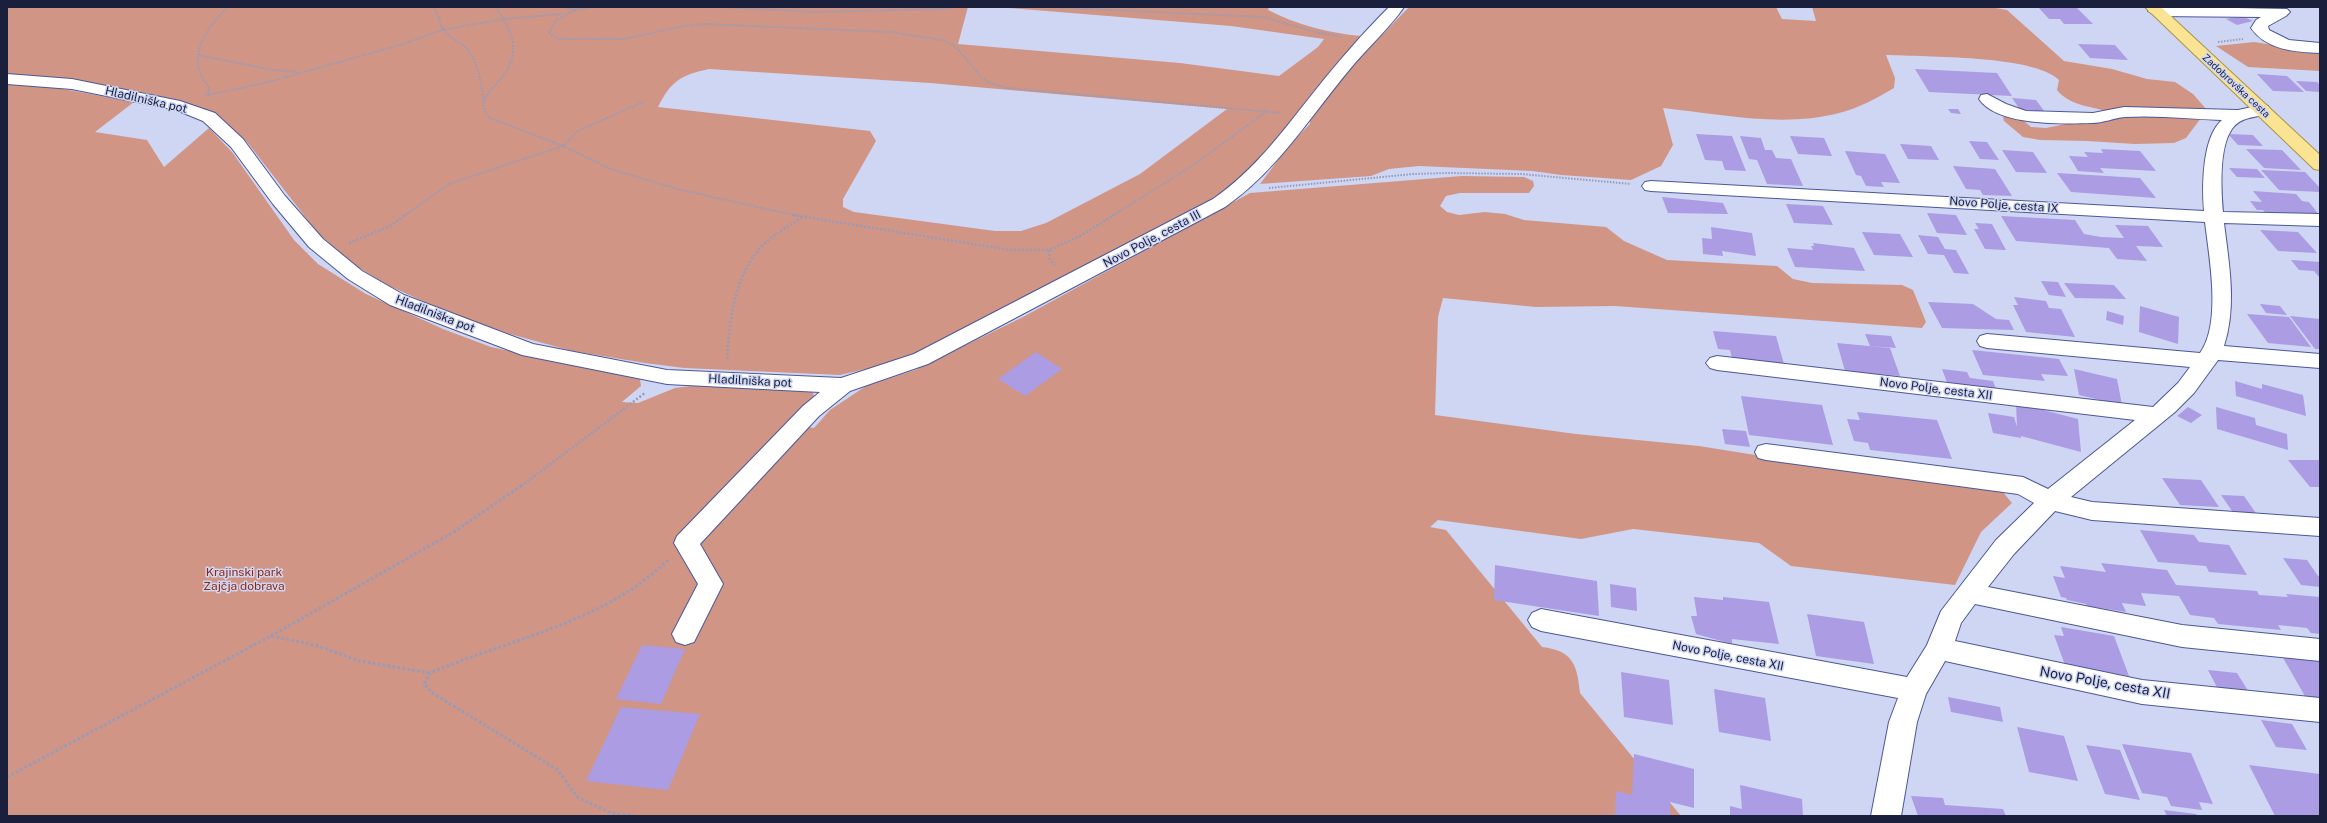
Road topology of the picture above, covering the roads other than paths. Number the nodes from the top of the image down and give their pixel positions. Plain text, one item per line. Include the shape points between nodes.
1 (1397, 7) edge
2 (2154, 9) edge
3 (2287, 10) edge
4 (2320, 48) edge
5 (7, 79) edge
6 (1987, 99) dead end
7 (2252, 113) junction
8 (2320, 165) edge
9 (1651, 186) road end
10 (2214, 217) junction
11 (2320, 220) edge
12 (1987, 341) dead end
13 (2209, 356) junction
14 (2320, 361) edge
15 (1717, 363) dead end
16 (842, 386) junction
17 (2156, 416) junction
18 (1766, 452) dead end
19 (2050, 501) junction
20 (2320, 527) edge
21 (1970, 593) junction
22 (1541, 620) dead end
23 (685, 634) dead end
24 (1939, 649) junction
25 (2320, 650) edge
26 (1914, 690) junction
27 (2320, 710) edge
28 (1886, 816) edge

1 - 16 street, Novo Polje, cesta III via 1364,41 1303,117 1282,148 1240,190 1071,282 921,359
2 - 3 street
2 - 7 main road, Zadobrovška cesta
3 - 4 street via 2261,24 2259,28 2267,36 2290,45
5 - 16 street, Hladilniška pot via 72,84 180,106 209,117 238,143 279,200 326,252 355,275 397,300 529,350 666,377
6 - 7 street via 2000,108 2025,116 2092,118 2124,112
7 - 8 main road, Zadobrovška cesta
7 - 10 street via 2224,127 2218,143 2213,171
9 - 10 street, Novo Polje, cesta IX
10 - 11 street, Novo Polje, cesta IX
10 - 13 street via 2222,294 2220,328
12 - 13 street
13 - 14 street
13 - 17 street via 2186,388
15 - 17 street, Novo Polje, cesta XII
16 - 23 street via 811,412 746,477 686,544 711,584
17 - 19 street
18 - 19 street via 2023,486
19 - 20 street via 2092,511 2120,514
19 - 21 street via 2005,547
21 - 24 street via 1950,618
21 - 25 street via 2110,624 2182,636
22 - 26 street, Novo Polje, cesta XII
24 - 26 street
24 - 27 street, Novo Polje, cesta XII via 2142,692
26 - 28 street via 1897,748

